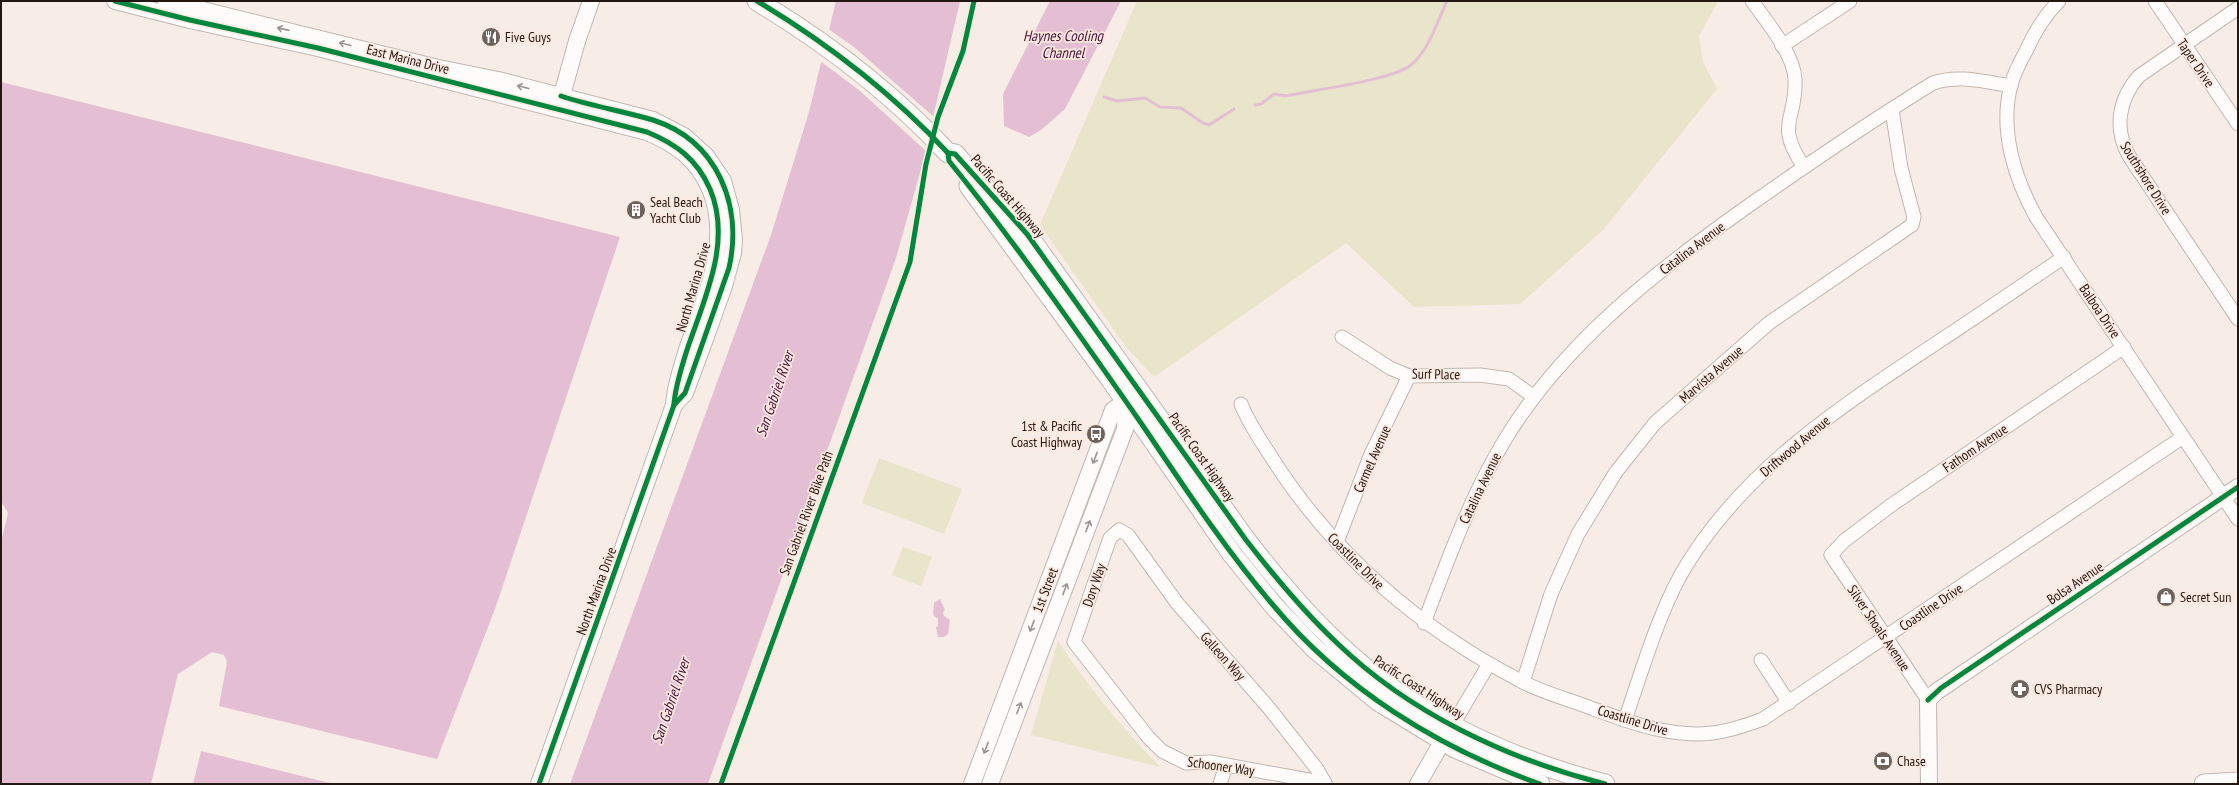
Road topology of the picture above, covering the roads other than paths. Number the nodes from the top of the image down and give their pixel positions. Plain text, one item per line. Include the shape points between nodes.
1 (115, 1) edge
2 (166, 1) edge
3 (591, 1) edge
4 (757, 1) edge
5 (1752, 1) edge
6 (1850, 1) edge
7 (2059, 1) edge
8 (2155, 1) edge
9 (2238, 8) edge
10 (2184, 44) junction
11 (1782, 46) junction
12 (2011, 86) junction
13 (560, 103) junction
14 (1892, 110) junction
15 (2238, 124) edge
16 (692, 151) joint
17 (947, 151) junction
18 (1804, 167) junction
19 (2064, 257) junction
20 (2238, 319) edge
21 (1342, 337) dead end
22 (2124, 347) junction
23 (1409, 376) junction
24 (1134, 384) junction
25 (1534, 397) junction
26 (1126, 401) junction
27 (1241, 404) dead end
28 (2183, 437) junction
29 (2238, 487) edge
30 (2223, 497) junction
31 (2238, 519) edge
32 (1119, 530) joint
33 (1336, 542) junction
34 (1830, 555) joint
35 (1424, 623) junction
36 (1886, 637) junction
37 (1074, 642) joint
38 (1761, 660) dead end
39 (1489, 664) junction
40 (1523, 682) junction
41 (1928, 700) junction
42 (1789, 703) junction
43 (1624, 720) junction
44 (1447, 734) junction
45 (1226, 766) junction
46 (1524, 769) junction
47 (2238, 782) edge
48 (1325, 783) edge
49 (539, 784) edge
50 (972, 784) edge
51 (990, 784) edge
52 (1220, 784) edge
53 (1418, 784) edge
54 (1540, 784) edge
55 (1604, 784) edge
56 (1929, 784) edge
57 (2204, 784) edge

1 - 13 main road, East Marina Drive
13 -> 2 main road, East Marina Drive
3 - 13 main road
4 - 17 highway via 867,77
5 - 11 street
6 - 11 street
7 - 12 street via 2050,10 2030,43
8 - 10 street, Taper Drive
9 - 10 street, Southshore Drive
10 - 15 street, Taper Drive
10 - 20 street, Southshore Drive via 2149,68 2130,86 2120,120 2122,143
11 - 18 street via 1792,64 1795,79 1788,120 1788,137
12 - 14 street, Catalina Avenue via 1947,78
12 - 19 street, Balboa Drive via 2008,129 2015,172 2025,197
13 - 16 main road, East Marina Drive via 647,132
14 - 18 street, Catalina Avenue
14 - 40 street, Marvista Avenue via 1901,168 1914,217 1912,225 1770,323 1655,423 1616,472 1578,534 1551,594
16 - 49 main road, North Marina Drive via 713,196 720,226 720,242 676,384 674,405
17 - 24 highway, Pacific Coast Highway via 955,154 1027,234
17 - 26 highway, Pacific Coast Highway via 949,161 983,202
18 - 25 street, Catalina Avenue via 1686,250 1650,280 1588,335
19 - 22 street, Balboa Drive
19 - 43 street, Driftwood Avenue via 1855,397 1815,427 1765,470 1718,519 1688,562 1666,608
21 - 23 street, Surf Place via 1390,368
22 - 28 street, Balboa Drive
22 - 34 street, Fathom Avenue via 1890,506
23 - 25 street, Surf Place via 1480,375 1508,379
23 - 33 street, Carmel Avenue via 1372,454
24 - 26 main road, 1st Street
24 - 44 highway, Pacific Coast Highway via 1279,583 1337,643
25 - 35 street, Catalina Avenue via 1494,458 1469,508
26 - 44 highway, Pacific Coast Highway via 1232,554 1274,606 1314,648 1378,701
26 -> 50 main road, 1st Street via 1113,410
51 -> 26 main road, 1st Street via 1125,429
27 - 33 street, Coastline Drive via 1247,420 1281,473 1314,518
28 - 30 street, Balboa Drive
28 - 36 street, Coastline Drive
29 - 30 main road, Bolsa Avenue
30 - 31 street, Balboa Drive
30 - 41 main road, Bolsa Avenue via 1941,688
32 - 37 street, Dory Way via 1110,538
32 - 48 street, Galleon Way via 1128,536 1177,603 1269,708
33 - 35 street, Coastline Drive via 1380,587
34 - 36 street, Silver Shoals Avenue
35 - 39 street, Coastline Drive
36 - 41 street, Silver Shoals Avenue
36 - 42 street, Coastline Drive
37 - 45 street, Schooner Way via 1148,737 1162,751 1186,762 1210,762
38 - 42 street
39 - 40 street, Coastline Drive
39 - 44 street
40 - 43 street, Coastline Drive
41 - 56 main road
42 - 43 street, Coastline Drive via 1763,719 1712,733 1671,733
44 - 46 highway, Pacific Coast Highway
44 - 53 main road
45 - 48 street, Schooner Way
45 - 52 street
46 - 54 highway, Pacific Coast Highway
46 - 55 highway, Pacific Coast Highway
47 - 57 highway

